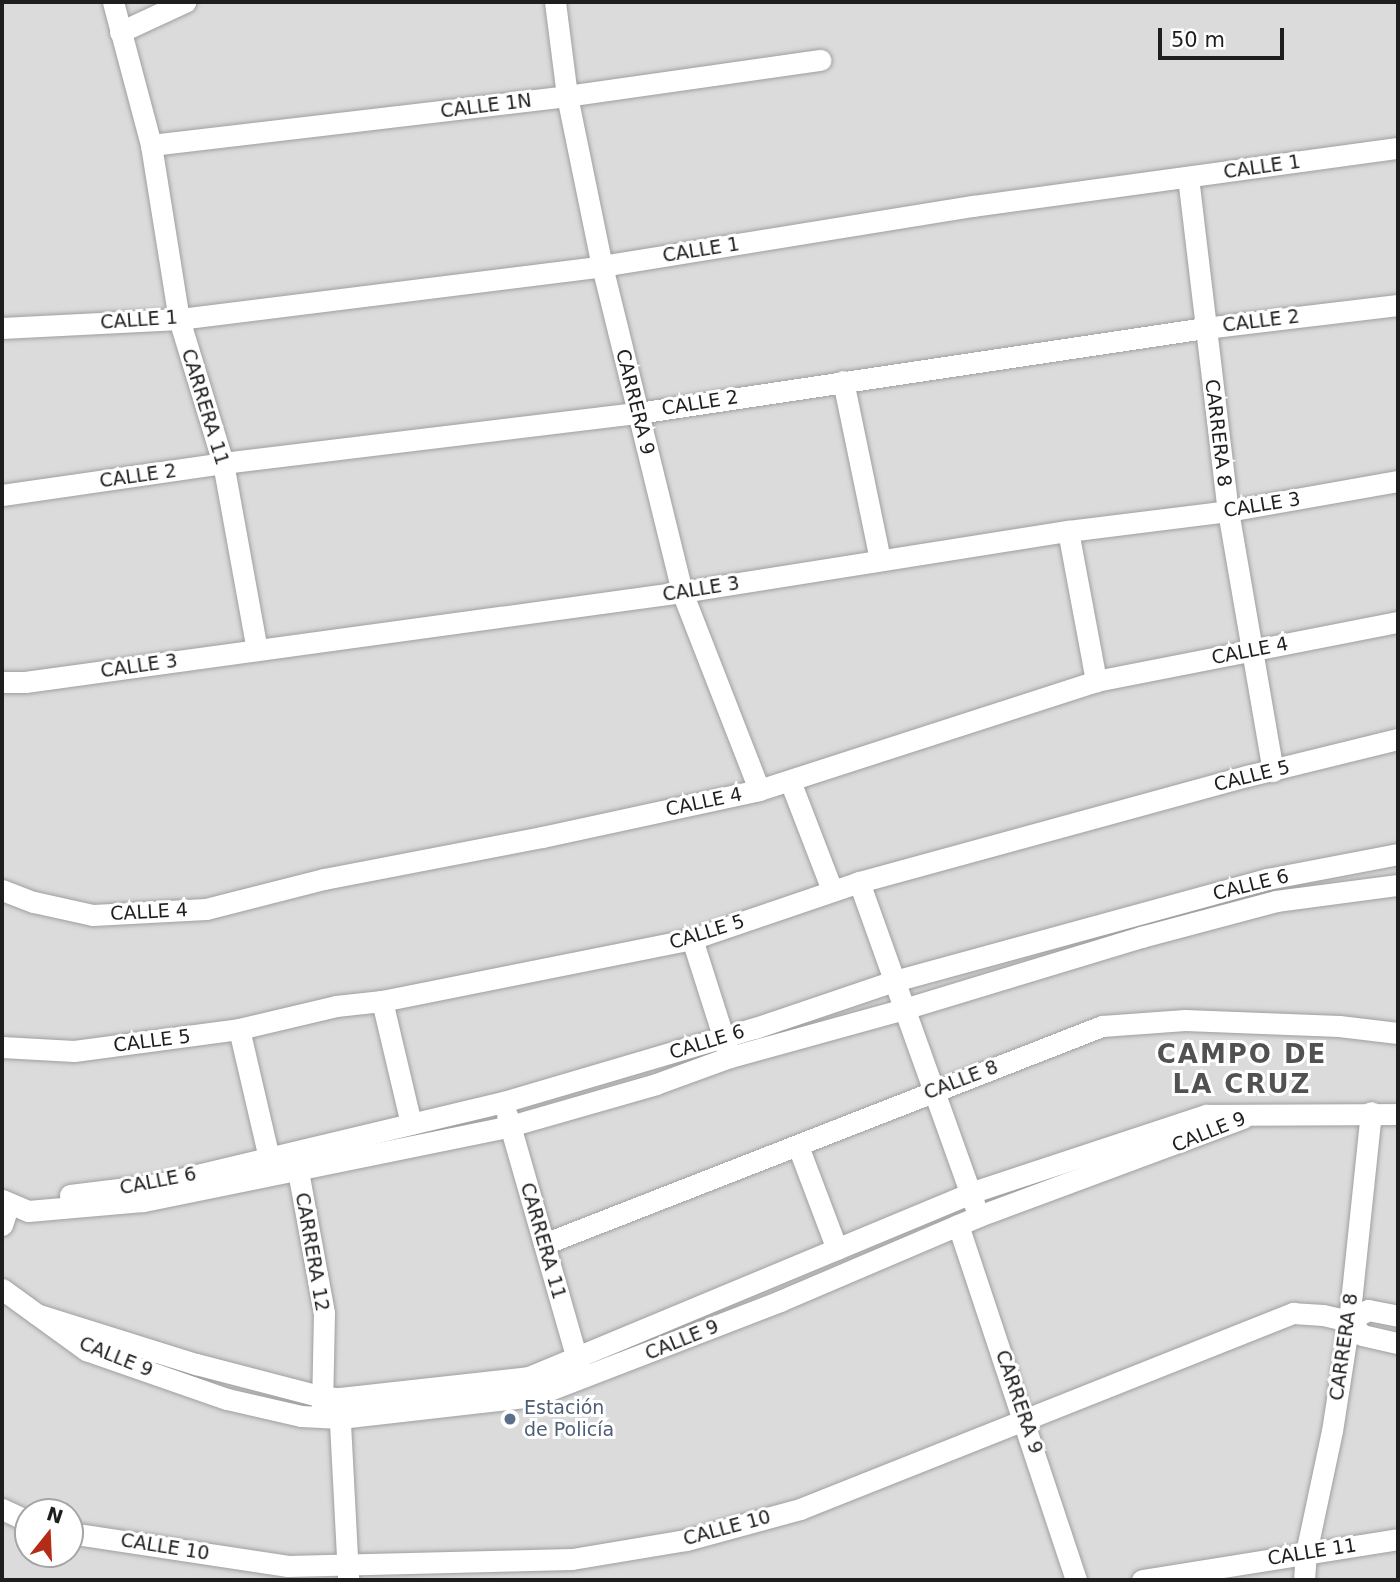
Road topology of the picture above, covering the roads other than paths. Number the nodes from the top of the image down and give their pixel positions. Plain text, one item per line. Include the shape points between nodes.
1 (113, 2) edge
2 (184, 2) edge
3 (555, 2) edge
4 (120, 32) junction
5 (820, 60) dead end
6 (567, 96) junction
7 (152, 145) junction
8 (1398, 148) edge
9 (1188, 177) junction
10 (602, 267) junction
11 (1398, 305) edge
12 (179, 318) junction
13 (2, 328) edge
14 (1205, 328) junction
15 (843, 381) junction
16 (638, 413) junction
17 (223, 463) junction
18 (1398, 481) edge
19 (2, 495) edge
20 (1228, 511) junction
21 (1068, 531) junction
22 (880, 560) junction
23 (682, 592) junction
24 (1398, 622) edge
25 (257, 650) junction
26 (1251, 651) junction
27 (1096, 681) junction
28 (2, 682) edge
29 (1398, 739) edge
30 (1273, 771) junction
31 (790, 781) junction
32 (759, 790) junction
33 (1398, 854) edge
34 (859, 882) junction
35 (1398, 885) edge
36 (2, 890) edge
37 (832, 890) junction
38 (692, 939) junction
39 (894, 981) junction
40 (382, 1001) junction
41 (904, 1010) junction
42 (239, 1029) junction
43 (1398, 1033) edge
44 (2, 1047) edge
45 (726, 1047) junction
46 (933, 1091) junction
47 (503, 1102) junction
48 (1371, 1112) junction
49 (1255, 1113) junction
50 (1398, 1114) edge
51 (411, 1124) junction
52 (510, 1126) junction
53 (798, 1146) junction
54 (270, 1166) junction
55 (298, 1171) junction
56 (971, 1193) junction
57 (6, 1202) edge
58 (979, 1216) junction
59 (2, 1225) edge
60 (958, 1225) junction
61 (544, 1244) junction
62 (837, 1249) junction
63 (5, 1298) edge
64 (1398, 1317) edge
65 (1349, 1321) junction
66 (1398, 1343) edge
67 (579, 1369) junction
68 (331, 1407) junction
69 (1025, 1418) junction
70 (84, 1535) edge
71 (1398, 1539) edge
72 (1306, 1553) junction
73 (572, 1559) junction
74 (348, 1573) edge
75 (577, 1580) edge
76 (1076, 1580) edge
77 (1142, 1580) edge
78 (1304, 1580) edge

1 - 4 street, CARRERA 11
2 - 4 street
3 - 6 street, CARRERA 9
4 - 7 street, CARRERA 11
5 - 6 street, CALLE 1N
6 - 7 street, CALLE 1N
6 - 10 street, CARRERA 9
7 - 12 street, CARRERA 11
8 - 9 street, CALLE 1
9 - 10 street, CALLE 1 via 973,206
9 - 14 street, CARRERA 8
10 - 12 street, CALLE 1
10 - 16 street, CARRERA 9
11 - 14 street, CALLE 2
12 - 13 street, CALLE 1
12 - 17 street, CARRERA 11
14 - 15 street, CALLE 2
14 - 20 street, CARRERA 8
15 - 16 street, CALLE 2
15 - 22 street
16 - 17 street, CALLE 2
16 - 23 street, CARRERA 9
17 - 19 street, CALLE 2
17 - 25 street, CARRERA 11
18 - 20 street, CALLE 3
20 - 21 street, CALLE 3
20 - 26 street, CARRERA 8
21 - 22 street, CALLE 3
21 - 27 street
22 - 23 street, CALLE 3
23 - 25 street, CALLE 3
23 - 32 street, CARRERA 9
24 - 26 street, CALLE 4
25 - 28 street, CALLE 3
26 - 27 street, CALLE 4
26 - 30 street, CARRERA 8
27 - 31 street, CALLE 4
29 - 30 street, CALLE 5
30 - 34 street, CALLE 5
31 - 32 street, CALLE 4
31 - 37 street
32 - 36 street, CALLE 4 via 324,879 206,909 93,915
33 - 39 street, CALLE 6 via 1267,879
34 - 37 street, CALLE 5
34 - 39 street
35 - 41 street, CALLE 6 via 1276,901
37 - 38 street, CALLE 5
38 - 40 street, CALLE 5
38 - 45 street
39 - 41 street
39 - 45 street, CALLE 6
40 - 42 street, CALLE 5 via 344,1004
40 - 51 street
41 - 45 street, CALLE 6
41 - 46 street
42 - 44 street, CALLE 5 via 74,1051
42 - 54 street
43 - 46 street, CALLE 8 via 1185,1020 1102,1026
45 - 47 street, CALLE 6
45 - 52 street, CALLE 6 via 656,1084
46 - 53 street, CALLE 8
46 - 56 street
47 - 51 street, CALLE 6
47 - 52 street, CARRERA 11
48 - 49 street
48 - 50 street
48 - 65 street, CARRERA 8
49 - 56 street, CALLE 9 via 1206,1115
49 - 58 street, CALLE 9
51 - 54 street, CALLE 6
52 - 55 street, CALLE 6
52 - 61 street, CARRERA 11
53 - 61 street, CALLE 8
53 - 62 street
54 - 55 street, CALLE 6
54 - 57 street, CALLE 6 via 143,1201 28,1211
55 - 68 street, CARRERA 12 via 324,1313
56 - 58 street
56 - 62 street, CALLE 9
57 - 59 street, CALLE 6
58 - 60 street, CALLE 9
60 - 67 street, CALLE 9 via 780,1301
60 - 69 street, CARRERA 9
61 - 67 street, CARRERA 11
62 - 67 street, CALLE 9 via 718,1296
63 - 68 street, CALLE 9 via 86,1350 227,1399 300,1416
64 - 65 street, CALLE 10 via 1368,1310
65 - 66 street, CALLE 10 via 1362,1335
65 - 69 street, CALLE 10 via 1293,1313
65 - 72 street, CARRERA 8
67 - 68 street, CALLE 9 via 534,1396
68 - 74 street, CARRERA 12
69 - 73 street, CALLE 10 via 800,1509 686,1540
69 - 76 street, CARRERA 9
70 - 74 street, CALLE 10
71 - 72 street, CALLE 11
72 - 77 street, CALLE 11
72 - 78 street, CARRERA 8
73 - 74 street, CALLE 10
73 - 75 street

